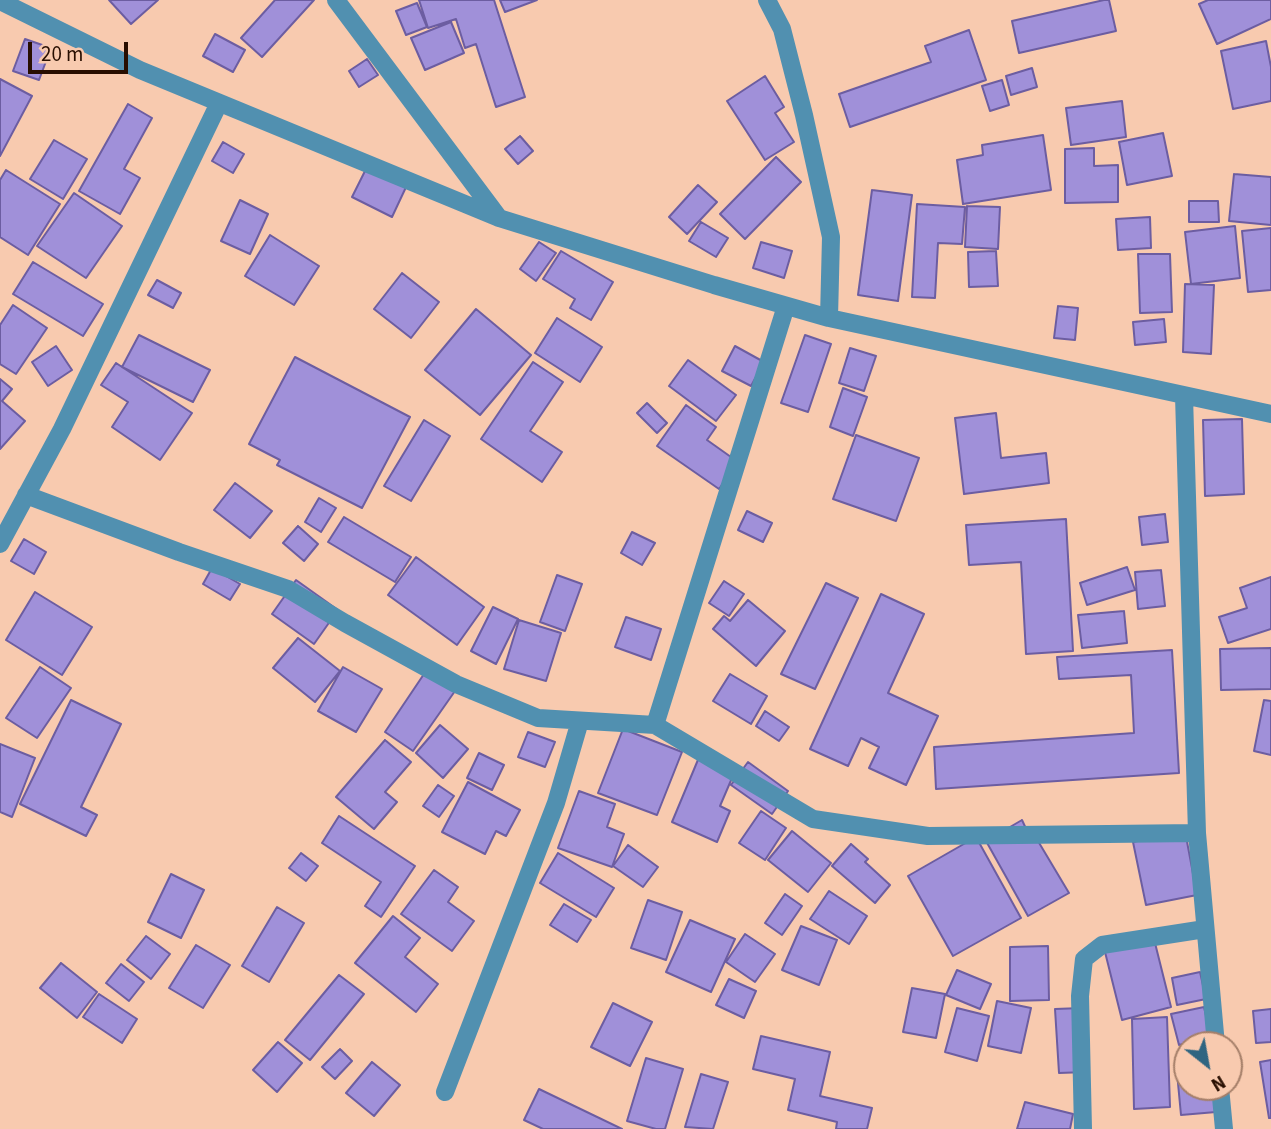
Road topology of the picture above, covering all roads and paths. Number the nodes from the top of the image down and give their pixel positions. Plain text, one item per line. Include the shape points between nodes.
1 (336, 0) edge
2 (766, 0) edge
3 (0, 1) edge
4 (219, 103) junction
5 (499, 218) junction
6 (786, 306) junction
7 (829, 318) junction
8 (1184, 396) junction
9 (1271, 414) edge
10 (26, 495) junction
11 (0, 544) edge
12 (580, 720) junction
13 (655, 725) junction
14 (1196, 833) junction
15 (1205, 929) junction
16 (1215, 1031) edge
17 (445, 1092) dead end
18 (1221, 1101) edge
19 (1083, 1129) edge
20 (1224, 1129) edge

1 - 5 street
2 - 7 street via 782,29 831,237
3 - 4 street
4 - 5 street
4 - 10 street
5 - 6 street
6 - 7 street
6 - 13 street
7 - 8 street
8 - 9 street
8 - 14 street
10 - 11 street
10 - 12 street via 288,589 456,684 538,718
12 - 13 street
12 - 17 street via 556,803
13 - 14 street via 813,819 928,836
14 - 15 street
15 - 16 street
15 - 19 street via 1102,945 1084,960 1080,996
18 - 20 street

